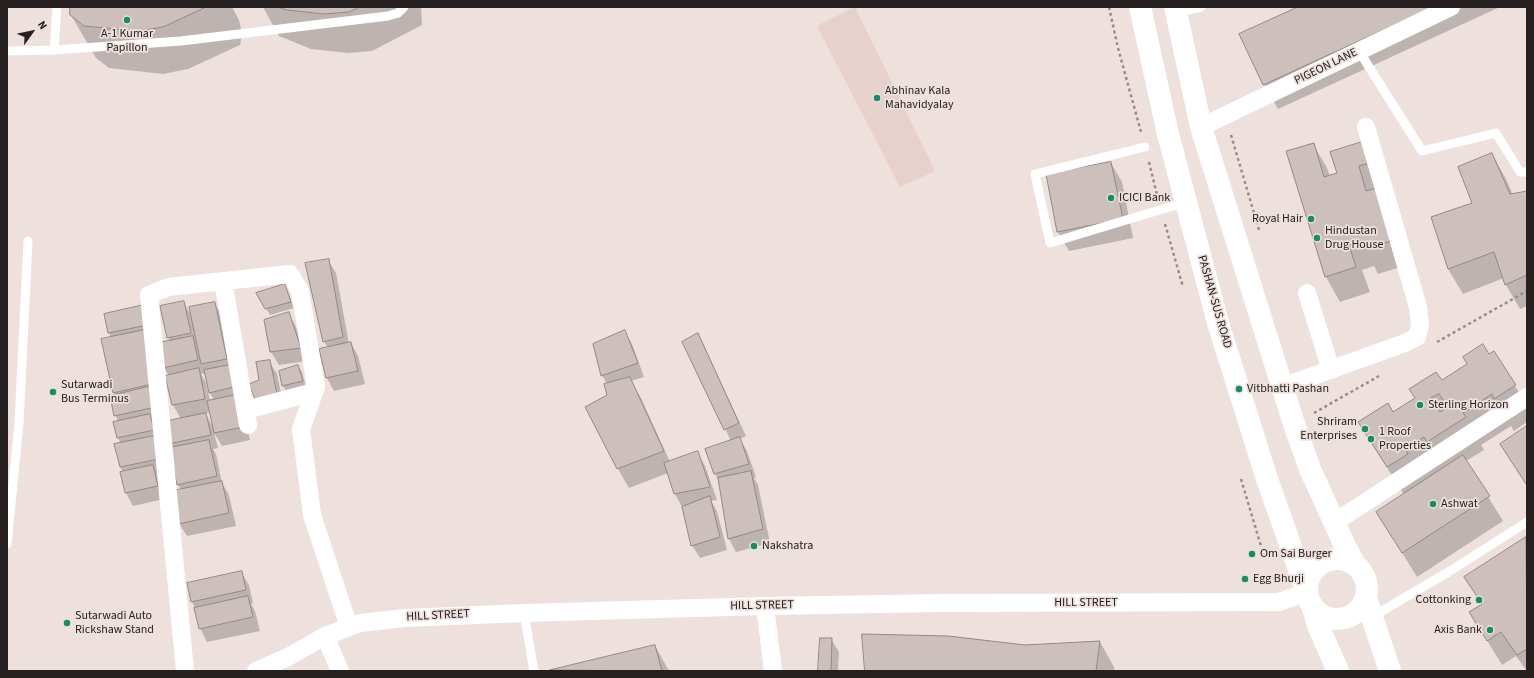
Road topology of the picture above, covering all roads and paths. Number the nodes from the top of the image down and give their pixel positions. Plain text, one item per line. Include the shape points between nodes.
1 (58, 7) edge
2 (404, 7) edge
3 (1140, 7) edge
4 (1201, 7) edge
5 (1451, 7) edge
6 (1176, 10) edge
7 (54, 50) junction
8 (7, 51) edge
9 (1359, 51) junction
10 (1225, 115) junction
11 (1366, 126) dead end
12 (1201, 127) junction
13 (1145, 147) dead end
14 (1527, 172) edge
15 (1186, 202) junction
16 (1261, 236) dead end
17 (28, 241) dead end
18 (223, 281) junction
19 (1307, 293) dead end
20 (1331, 370) junction
21 (1304, 378) junction
22 (1282, 387) junction
23 (314, 392) junction
24 (1527, 397) edge
25 (1316, 419) dead end
26 (1335, 522) junction
27 (1527, 522) edge
28 (7, 544) edge
29 (1355, 565) junction
30 (1366, 597) junction
31 (1310, 600) junction
32 (765, 606) junction
33 (524, 613) junction
34 (1372, 617) junction
35 (350, 627) junction
36 (325, 636) junction
37 (185, 671) edge
38 (256, 671) edge
39 (340, 671) edge
40 (534, 671) edge
41 (773, 671) edge
42 (1338, 671) edge
43 (1390, 671) edge

1 - 7 lane
2 - 7 lane via 398,13 388,16 181,41
3 - 15 main road, PASHAN-SUS ROAD
4 - 6 lane
5 - 9 street, PIGEON LANE
6 - 12 main road
7 - 8 lane
9 - 10 street, PIGEON LANE
9 - 14 lane via 1422,151 1496,133 1520,172
10 - 12 street, PIGEON LANE
10 - 16 path
11 - 20 street via 1418,307 1420,325 1417,336 1405,343
12 - 22 main road
13 - 15 lane via 1035,174 1050,243
15 - 31 main road, PASHAN-SUS ROAD via 1218,324 1267,479
17 - 28 lane via 19,423
18 - 23 street via 290,274 300,291 316,387
18 - 23 street via 247,417
18 - 37 street via 168,287 149,295
19 - 20 street
20 - 21 street
21 - 22 street
21 - 25 path
22 - 26 main road via 1310,469
23 - 35 street via 301,428 312,515
24 - 26 street
26 - 29 main road
27 - 34 lane
29 - 30 main road via 1366,579
29 - 31 main road via 1342,559 1328,560 1316,567 1308,578
30 - 31 main road via 1360,608 1350,617 1336,620 1324,616
30 - 34 main road
31 - 32 street, HILL STREET
31 - 42 main road, PASHAN-SUS ROAD
32 - 33 street, HILL STREET
32 - 41 street
33 - 35 street, HILL STREET via 405,618 360,623
33 - 40 lane
34 - 43 main road
35 - 36 street, HILL STREET
36 - 38 street, HILL STREET
36 - 39 street

